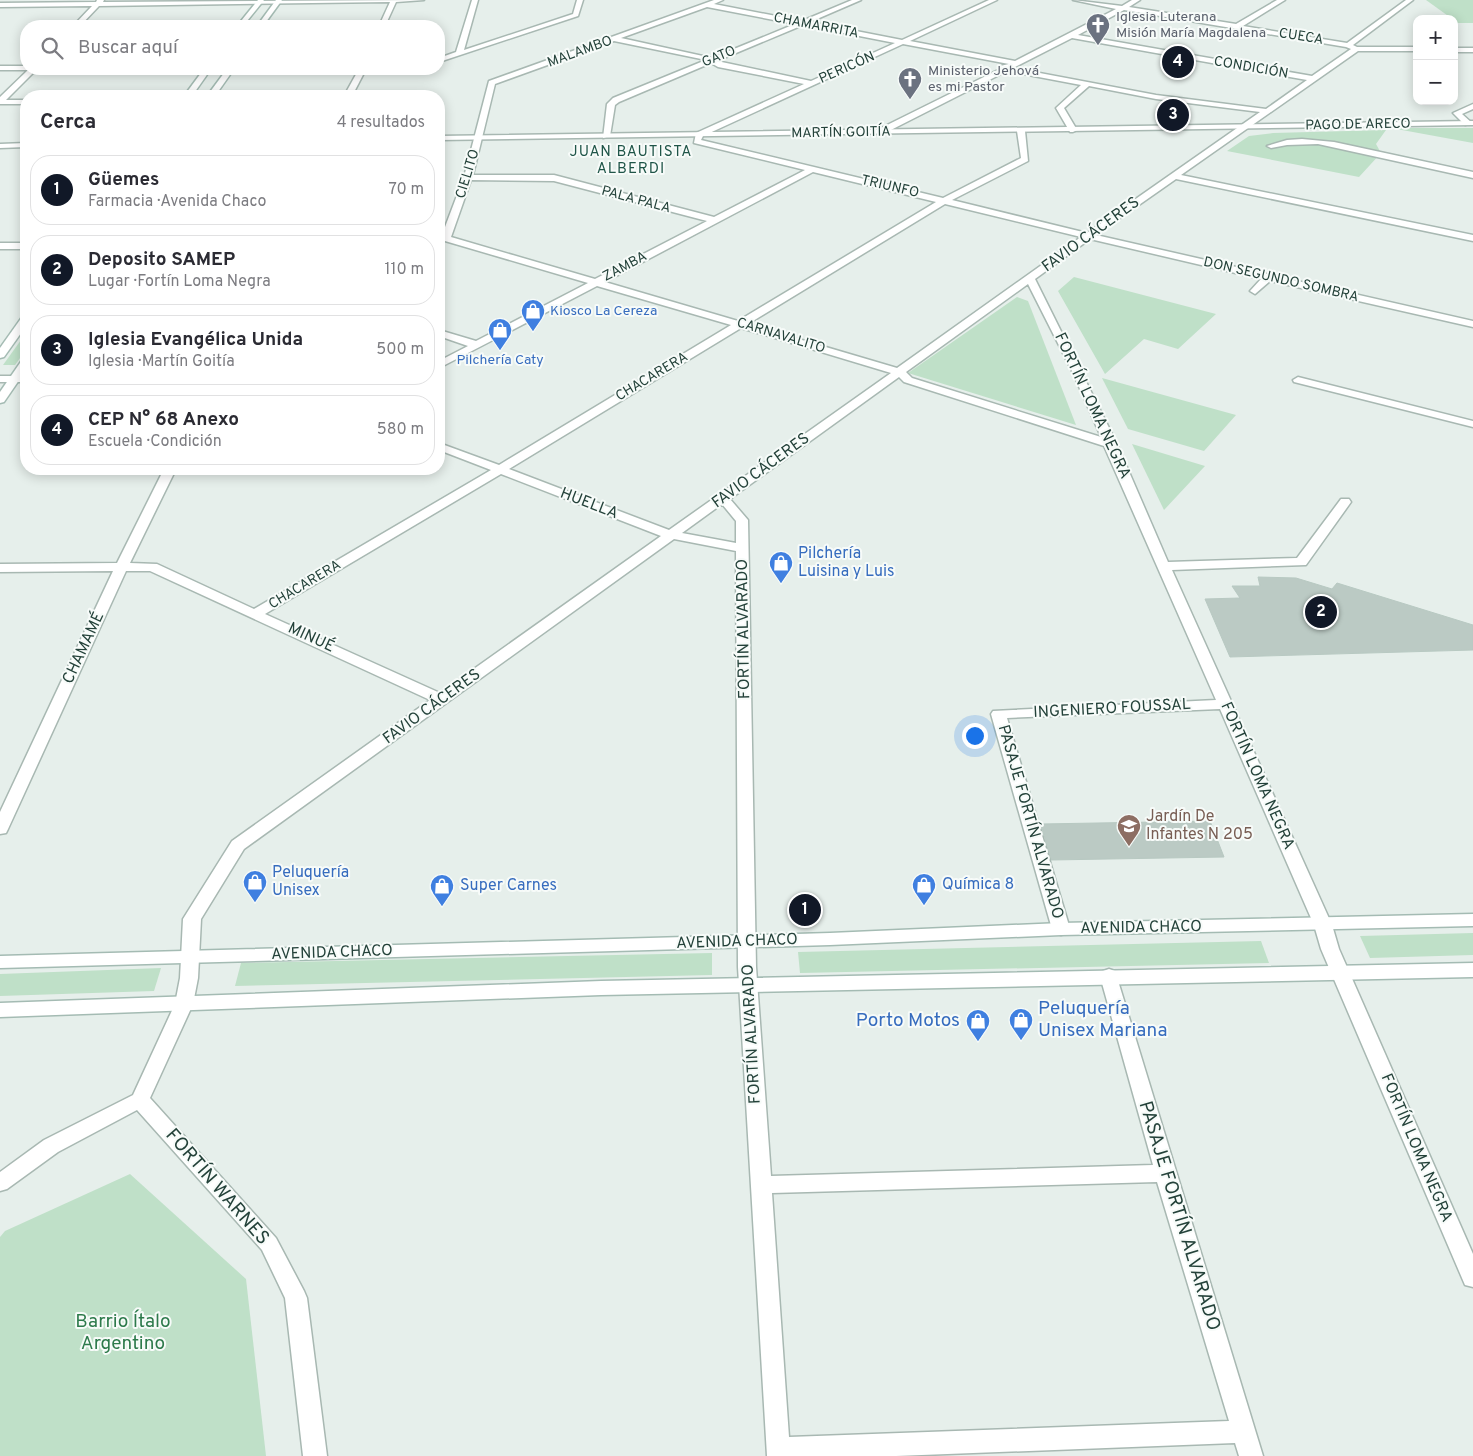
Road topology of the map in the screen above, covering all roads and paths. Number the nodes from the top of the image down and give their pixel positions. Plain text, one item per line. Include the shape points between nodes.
1 (394, 0) edge
2 (421, 0) edge
3 (475, 0) edge
4 (580, 0) edge
5 (720, 0) edge
6 (858, 0) edge
7 (994, 0) edge
8 (1076, 0) edge
9 (1137, 0) edge
10 (1282, 0) edge
11 (1407, 0) edge
12 (260, 1) edge
13 (278, 1) edge
14 (100, 2) edge
15 (0, 5) edge
16 (707, 5) junction
17 (1122, 8) junction
18 (82, 20) edge
19 (245, 20) edge
20 (264, 20) edge
21 (385, 20) edge
22 (803, 23) junction
23 (1236, 27) junction
24 (1071, 36) junction
25 (615, 39) junction
26 (904, 43) junction
27 (1348, 45) junction
28 (1356, 49) junction
29 (1413, 50) edge
30 (1458, 50) edge
31 (1473, 50) edge
32 (459, 53) junction
33 (445, 58) edge
34 (710, 61) junction
35 (1014, 63) junction
36 (0, 68) edge
37 (20, 68) edge
38 (1003, 68) junction
39 (27, 75) edge
40 (203, 75) edge
41 (226, 75) edge
42 (359, 75) edge
43 (1314, 79) junction
44 (810, 84) junction
45 (1086, 86) junction
46 (192, 90) edge
47 (216, 90) edge
48 (351, 90) edge
49 (0, 102) edge
50 (20, 102) edge
51 (1473, 106) edge
52 (1267, 111) junction
53 (1470, 123) edge
54 (1243, 128) junction
55 (1021, 130) junction
56 (1073, 130) junction
57 (880, 132) junction
58 (699, 135) junction
59 (606, 136) junction
60 (445, 138) edge
61 (479, 138) junction
62 (0, 146) edge
63 (20, 146) edge
64 (1270, 146) dead end
65 (812, 169) junction
66 (1473, 174) edge
67 (1174, 176) junction
68 (468, 177) junction
69 (944, 200) junction
70 (714, 220) junction
71 (445, 233) edge
72 (1090, 235) junction
73 (1473, 238) edge
74 (445, 239) edge
75 (0, 246) edge
76 (20, 246) edge
77 (1030, 278) junction
78 (1269, 278) junction
79 (598, 281) junction
80 (1255, 291) dead end
81 (740, 324) junction
82 (1473, 324) edge
83 (20, 327) edge
84 (445, 335) edge
85 (477, 345) junction
86 (0, 355) edge
87 (445, 362) edge
88 (900, 372) junction
89 (0, 379) edge
90 (20, 379) edge
91 (1298, 380) dead end
92 (0, 400) edge
93 (1473, 424) edge
94 (1111, 444) junction
95 (445, 448) edge
96 (499, 470) junction
97 (167, 475) edge
98 (723, 498) junction
99 (1346, 502) dead end
100 (671, 535) junction
101 (743, 548) junction
102 (122, 566) junction
103 (1164, 566) junction
104 (0, 568) edge
105 (257, 613) junction
106 (442, 700) junction
107 (1226, 704) junction
108 (998, 714) joint
109 (0, 829) edge
110 (1473, 920) edge
111 (1323, 925) junction
112 (1061, 929) junction
113 (748, 941) junction
114 (188, 956) junction
115 (0, 962) edge
116 (1473, 970) edge
117 (1340, 973) junction
118 (1110, 976) junction
119 (748, 985) junction
120 (184, 1004) junction
121 (0, 1010) edge
122 (140, 1100) junction
123 (1165, 1173) junction
124 (0, 1183) edge
125 (762, 1185) junction
126 (1473, 1278) edge
127 (1244, 1432) junction
128 (779, 1453) edge
129 (315, 1456) edge
130 (1251, 1456) edge

1 - 2 street
1 - 13 street
1 - 21 street
3 - 32 street
4 - 32 street via 576,15
5 - 16 street, MALAMBO
6 - 22 street, GATO
7 - 26 street, PERICÓN
8 - 17 street, CUECA
9 - 17 street
10 - 23 street
11 - 27 street
12 - 13 street
12 - 14 street
12 - 19 street
13 - 20 street
14 - 15 street
14 - 18 street
16 - 22 street, CHAMARRITA
16 - 25 street, MALAMBO
17 - 23 street, CUECA
17 - 24 street
22 - 26 street, CHAMARRITA
22 - 34 street, GATO
23 - 27 street, CUECA
24 - 35 street
24 - 43 street, CONDICIÓN
25 - 34 street
25 - 61 street, MALAMBO via 492,83
26 - 35 street, CHAMARRITA
26 - 44 street, PERICÓN
27 - 28 street
28 - 29 street
28 - 43 street, FAVIO CÁCERES
30 - 31 street
32 - 33 street
34 - 44 street
34 - 59 street, GATO via 616,100 611,104
35 - 38 street
36 - 37 street
38 - 45 street
38 - 57 street
39 - 49 street
40 - 46 street
41 - 47 street
42 - 48 street
43 - 52 street, FAVIO CÁCERES
44 - 58 street, PERICÓN
45 - 52 street
45 - 56 street via 1060,108
49 - 50 street
51 - 53 street via 1457,113
52 - 54 street, FAVIO CÁCERES
53 - 54 street, PAGO DE ARECO
54 - 56 street, MARTÍN GOITÍA
54 - 67 street, FAVIO CÁCERES
55 - 56 street, MARTÍN GOITÍA
55 - 57 street, MARTÍN GOITÍA
55 - 69 street, CHACARERA via 1026,158
57 - 58 street, MARTÍN GOITÍA
58 - 59 street, MARTÍN GOITÍA
58 - 65 street, TRIUNFO via 697,141
59 - 61 street, MARTÍN GOITÍA
60 - 61 street, MARTÍN GOITÍA
61 - 68 street, CIELITO
62 - 63 street
64 - 66 street via 1285,141 1307,141
65 - 69 street, TRIUNFO
65 - 70 street, ZAMBA
67 - 72 street, FAVIO CÁCERES
67 - 73 street
68 - 70 street, PALA PALA via 554,178
68 - 71 street, CIELITO
69 - 72 street, TRIUNFO
69 - 81 street, CHACARERA
70 - 79 street, ZAMBA
72 - 77 street, FAVIO CÁCERES
72 - 78 street, DON SEGUNDO SOMBRA
74 - 79 street, CARNAVALITO
75 - 76 street
77 - 88 street, FAVIO CÁCERES
77 - 94 street, FORTÍN LOMA NEGRA
78 - 80 street
78 - 82 street, DON SEGUNDO SOMBRA
79 - 81 street, CARNAVALITO
79 - 85 street, ZAMBA
81 - 88 street, CARNAVALITO
81 - 96 street, CHACARERA
83 - 86 street
84 - 85 street
85 - 87 street, ZAMBA
88 - 94 street, CARNAVALITO via 908,380
88 - 98 street, FAVIO CÁCERES
89 - 90 street
90 - 92 street
91 - 93 street
94 - 103 street, FORTÍN LOMA NEGRA
95 - 96 street, HUELLA
96 - 100 street, HUELLA
96 - 105 street, CHACARERA
97 - 102 street, CHAMAMÉ
98 - 100 street, FAVIO CÁCERES
98 - 101 street, FORTÍN ALVARADO via 742,520
99 - 103 street via 1301,562
100 - 101 street, HUELLA
100 - 106 street, FAVIO CÁCERES
101 - 113 street, FORTÍN ALVARADO
102 - 104 street, MINUÉ
102 - 105 street, MINUÉ via 152,567
102 - 109 street, CHAMAMÉ
103 - 107 street, FORTÍN LOMA NEGRA
105 - 106 street, MINUÉ
106 - 114 street, FAVIO CÁCERES via 238,845 192,919
107 - 108 street, INGENIERO FOUSSAL
107 - 111 street, FORTÍN LOMA NEGRA
108 - 112 street, PASAJE FORTÍN ALVARADO
110 - 111 street, AVENIDA CHACO
111 - 112 street, AVENIDA CHACO
111 - 117 street, FORTÍN LOMA NEGRA
112 - 113 street, AVENIDA CHACO
113 - 114 street, AVENIDA CHACO
113 - 119 street, FORTÍN ALVARADO
114 - 115 street, AVENIDA CHACO
114 - 120 street, FAVIO CÁCERES via 189,978
116 - 117 street
117 - 118 street
117 - 126 street, FORTÍN LOMA NEGRA
118 - 119 street
118 - 123 street, PASAJE FORTÍN ALVARADO
119 - 120 street
119 - 125 street, FORTÍN ALVARADO
120 - 121 street
120 - 122 street
122 - 124 street via 51,1146
122 - 129 street, FORTÍN WARNES via 269,1244 296,1298
123 - 125 street
123 - 127 street, PASAJE FORTÍN ALVARADO
125 - 128 street, FORTÍN ALVARADO
127 - 128 street
127 - 130 street, PASAJE FORTÍN ALVARADO

